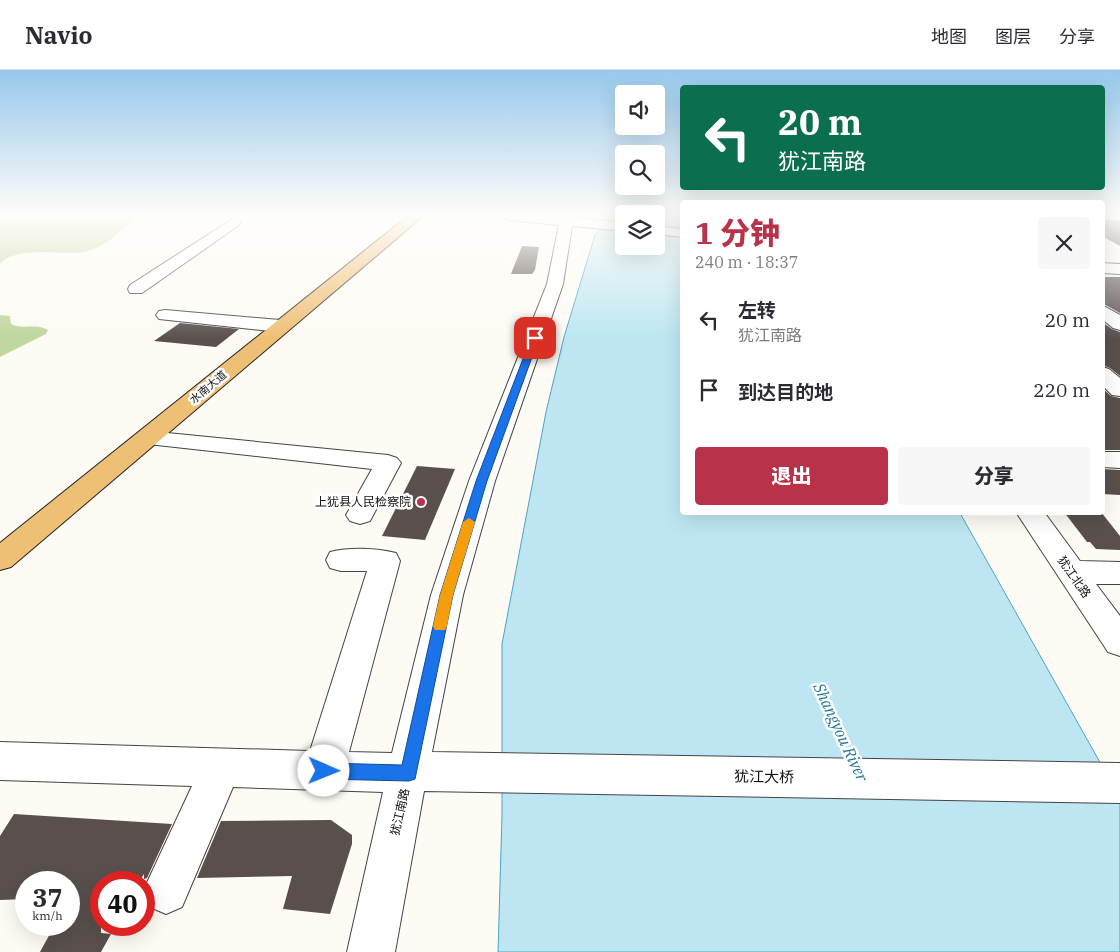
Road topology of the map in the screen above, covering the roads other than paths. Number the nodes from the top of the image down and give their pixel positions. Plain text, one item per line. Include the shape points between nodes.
1 (185, 257) edge
2 (365, 257) edge
3 (563, 257) edge
4 (1105, 268) edge
5 (1120, 269) edge
6 (136, 289) dead end
7 (1105, 299) edge
8 (1120, 300) edge
9 (1105, 312) edge
10 (165, 315) dead end
11 (1120, 324) edge
12 (280, 326) junction
13 (1105, 376) edge
14 (1120, 390) edge
15 (1105, 398) edge
16 (1120, 398) edge
17 (147, 438) junction
18 (1105, 459) edge
19 (1120, 460) edge
20 (360, 515) dead end
21 (1031, 515) edge
22 (0, 559) edge
23 (341, 560) dead end
24 (1070, 572) junction
25 (1120, 573) edge
26 (1120, 642) edge
27 (0, 761) edge
28 (221, 768) junction
29 (324, 771) junction
30 (409, 773) junction
31 (1120, 783) edge
32 (166, 891) dead end
33 (371, 952) edge

1 - 6 street
2 - 12 main road, 水南大道
3 - 30 street, 犹江南路 via 482,481 447,595
4 - 5 street
7 - 8 street
9 - 11 street
10 - 12 street
12 - 17 main road, 水南大道
13 - 14 street
15 - 16 street
17 - 20 street via 388,463
17 - 22 main road, 水南大道
18 - 19 street
21 - 24 street, 犹江北路
23 - 29 street via 385,561
24 - 25 street
24 - 26 street, 犹江北路
27 - 28 street, 犹江大桥
28 - 29 street, 犹江大桥
28 - 32 street
29 - 30 street, 犹江大桥
30 - 31 street, 犹江大桥
30 - 33 street, 犹江南路

